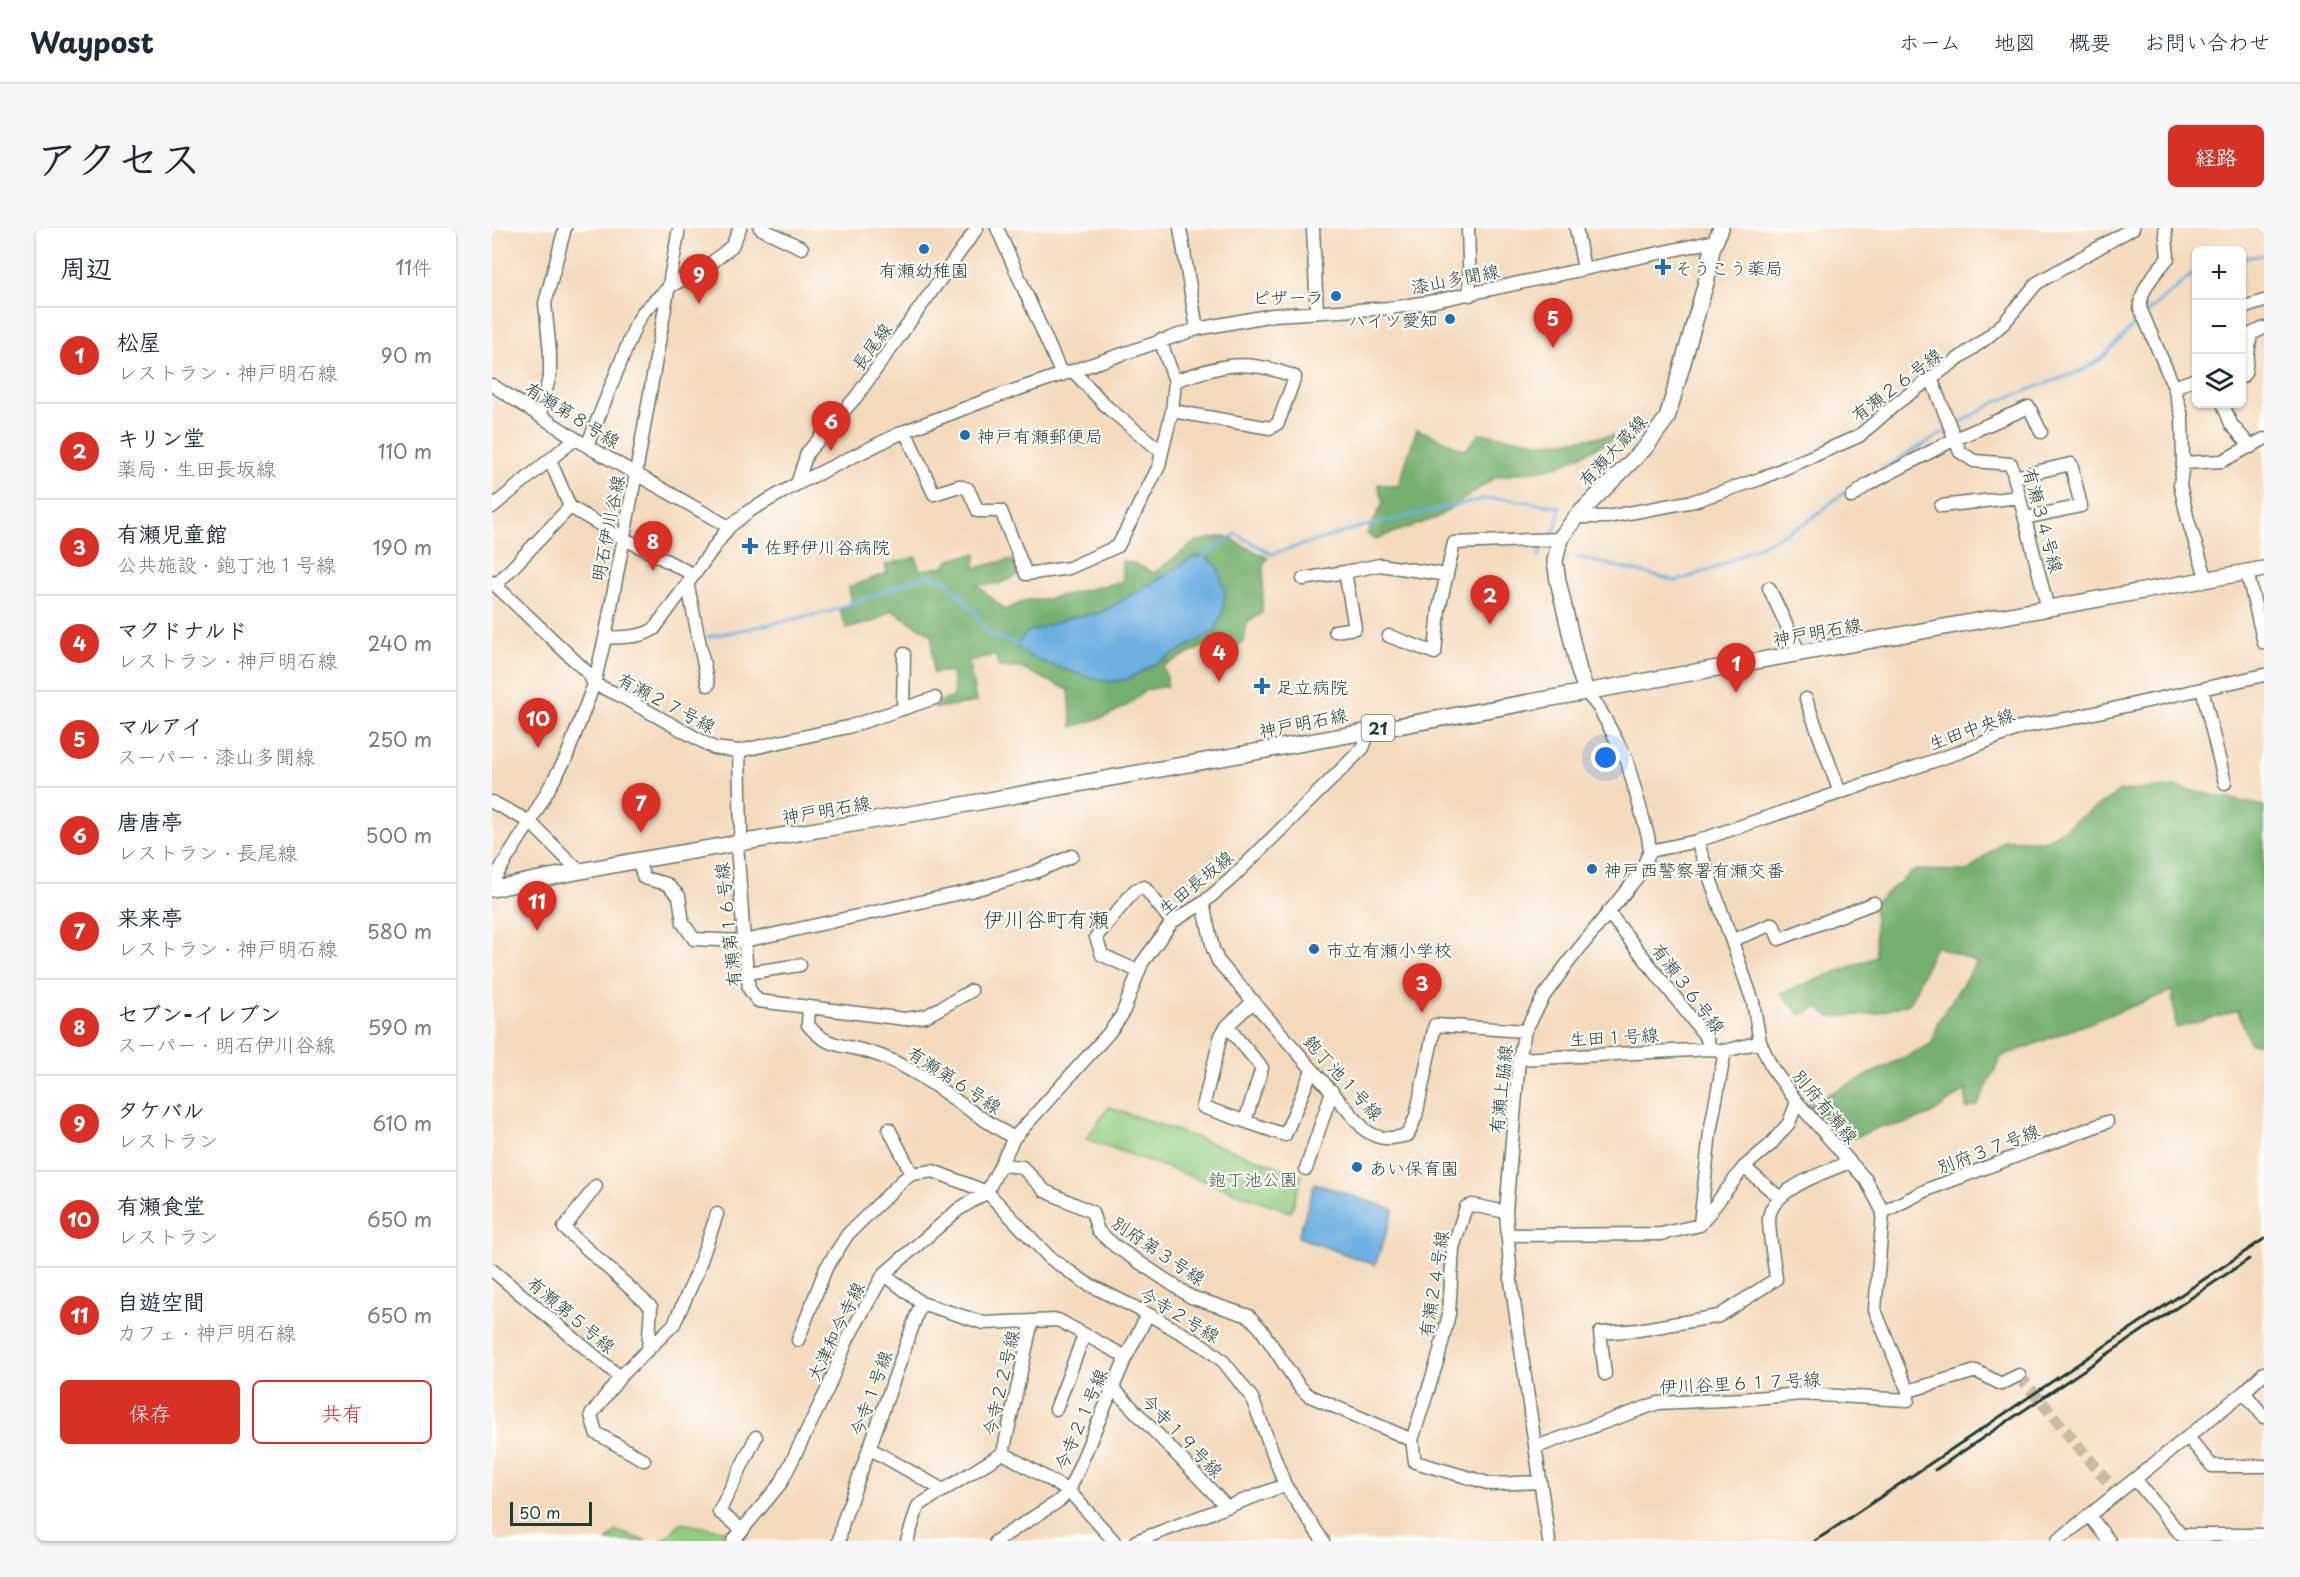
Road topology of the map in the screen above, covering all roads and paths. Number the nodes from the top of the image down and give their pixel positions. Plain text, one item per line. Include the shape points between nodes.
1 (565, 228) edge
2 (679, 228) edge
3 (740, 228) edge
4 (760, 228) edge
5 (977, 228) edge
6 (997, 228) edge
7 (1180, 228) edge
8 (1313, 228) edge
9 (1468, 228) edge
10 (1576, 228) edge
11 (2133, 228) edge
12 (2165, 228) edge
13 (1718, 235) edge
14 (802, 248) dead end
15 (1584, 269) junction
16 (669, 287) junction
17 (1470, 296) junction
18 (2264, 301) edge
19 (2246, 306) edge
20 (1317, 312) junction
21 (2264, 328) edge
22 (1197, 329) junction
23 (1160, 340) junction
24 (2246, 366) edge
25 (1067, 373) junction
26 (1931, 378) junction
27 (2192, 380) edge
28 (1174, 381) junction
29 (492, 385) edge
30 (2174, 387) junction
31 (2225, 408) edge
32 (1172, 411) junction
33 (540, 414) junction
34 (905, 431) junction
35 (2041, 432) dead end
36 (1954, 437) junction
37 (575, 439) junction
38 (2264, 439) edge
39 (587, 446) junction
40 (2251, 447) junction
41 (1162, 452) junction
42 (550, 460) junction
43 (2183, 463) junction
44 (636, 473) junction
45 (2014, 477) junction
46 (797, 484) junction
47 (2019, 496) junction
48 (1852, 497) dead end
49 (1941, 506) dead end
50 (492, 507) edge
51 (570, 507) junction
52 (1576, 517) junction
53 (2025, 518) junction
54 (729, 527) junction
55 (623, 538) junction
56 (1560, 539) junction
57 (2264, 569) edge
58 (1345, 572) junction
59 (2247, 572) junction
60 (1447, 575) junction
61 (1303, 579) dead end
62 (691, 580) junction
63 (2207, 580) junction
64 (494, 584) edge
65 (1769, 588) dead end
66 (2048, 609) junction
67 (1335, 631) dead end
68 (1389, 636) dead end
69 (605, 638) junction
70 (2264, 643) edge
71 (904, 654) dead end
72 (1800, 654) junction
73 (2264, 675) edge
74 (594, 684) junction
75 (708, 685) dead end
76 (2202, 689) junction
77 (1587, 693) junction
78 (935, 698) dead end
79 (1806, 699) dead end
80 (903, 709) junction
81 (1370, 729) junction
82 (739, 751) junction
83 (2224, 783) dead end
84 (1840, 793) junction
85 (492, 802) edge
86 (530, 822) junction
87 (1697, 841) junction
88 (737, 844) junction
89 (1650, 851) junction
90 (1072, 856) dead end
91 (638, 861) junction
92 (579, 871) junction
93 (492, 882) edge
94 (492, 889) edge
95 (1203, 903) junction
96 (1874, 903) dead end
97 (1608, 912) junction
98 (1172, 922) junction
99 (744, 940) junction
100 (1733, 940) junction
101 (800, 965) dead end
102 (1138, 971) junction
103 (747, 973) junction
104 (971, 992) dead end
105 (1254, 1001) junction
106 (809, 1007) junction
107 (1227, 1026) junction
108 (1525, 1031) junction
109 (1760, 1042) junction
110 (1711, 1049) junction
111 (1725, 1051) junction
112 (1520, 1059) junction
113 (1312, 1070) junction
114 (1332, 1091) junction
115 (1797, 1102) junction
116 (1245, 1121) junction
117 (2107, 1122) dead end
118 (889, 1129) dead end
119 (1014, 1138) junction
120 (1850, 1162) junction
121 (1001, 1165) junction
122 (1744, 1167) junction
123 (1306, 1169) dead end
124 (912, 1174) junction
125 (596, 1186) dead end
126 (987, 1192) junction
127 (1779, 1197) junction
128 (1506, 1212) junction
129 (1883, 1212) junction
130 (717, 1214) dead end
131 (1700, 1225) junction
132 (1507, 1235) junction
133 (492, 1270) edge
134 (884, 1274) junction
135 (921, 1303) junction
136 (1148, 1314) junction
137 (1032, 1321) junction
138 (1084, 1335) junction
139 (798, 1340) dead end
140 (648, 1350) junction
141 (1125, 1357) junction
142 (2264, 1373) edge
143 (1605, 1374) dead end
144 (2019, 1374) dead end
145 (620, 1377) junction
146 (1113, 1388) junction
147 (1908, 1391) junction
148 (2244, 1392) junction
149 (1056, 1409) dead end
150 (2264, 1417) edge
151 (756, 1437) dead end
152 (2188, 1437) junction
153 (1412, 1440) junction
154 (1536, 1447) junction
155 (869, 1448) junction
156 (1003, 1453) junction
157 (644, 1460) dead end
158 (2264, 1466) edge
159 (2135, 1479) junction
160 (1540, 1482) junction
161 (1285, 1485) junction
162 (943, 1490) junction
163 (1069, 1491) junction
164 (1227, 1507) junction
165 (2090, 1515) junction
166 (743, 1530) junction
167 (2259, 1537) edge
168 (2181, 1538) edge
169 (733, 1541) edge
170 (839, 1541) edge
171 (908, 1541) edge
172 (996, 1541) edge
173 (1114, 1541) edge
174 (1136, 1541) edge
175 (1323, 1541) edge
176 (1549, 1541) edge
177 (2057, 1541) edge
178 (2109, 1541) edge

1 - 33 street via 544,303 550,374
2 - 16 street, 明石伊川谷線
3 - 16 street via 732,246 709,265
4 - 14 street
5 - 46 street, 長尾線 via 856,397 807,453
6 - 25 street
7 - 22 street
8 - 20 street
9 - 17 street
10 - 15 street
11 - 26 street, 有瀬２６号線 via 2037,283 2004,323
12 - 30 street via 2168,258 2153,276 2140,308
13 - 15 street, 漆山多聞線
13 - 52 main road, 有瀬大蔵線 via 1667,418 1645,448
15 - 17 street, 漆山多聞線
16 - 39 street via 636,324
16 - 44 street, 明石伊川谷線
17 - 20 street, 漆山多聞線 via 1390,308
18 - 19 street
20 - 22 street, 漆山多聞線 via 1273,315
21 - 24 street via 2251,334
22 - 23 street, 漆山多聞線
23 - 25 street, 漆山多聞線
23 - 28 street
25 - 34 street, 漆山多聞線
25 - 41 street
26 - 36 street, 有瀬３４号線
26 - 52 street, 有瀬２６号線 via 1858,436 1760,479 1694,501 1607,517
27 - 30 street
28 - 32 street
28 - 32 street via 1212,367 1251,364 1295,377 1278,423 1270,428
29 - 33 street, 有瀬第８号線
30 - 43 street via 2181,417
31 - 40 street via 2231,424
32 - 41 street
33 - 37 street, 有瀬第８号線
34 - 41 street via 934,494 959,486 968,489 978,511 1001,512 1026,574 1069,568 1118,546 1159,466
34 - 46 street, 漆山多聞線
35 - 36 street via 2029,407
36 - 45 street, 有瀬３４号線 via 1960,452 1974,461 2011,464
36 - 48 street
37 - 39 street, 有瀬第８号線
37 - 42 street
38 - 40 street
39 - 44 street, 有瀬第８号線
40 - 43 street via 2222,461
42 - 50 street
42 - 51 street
43 - 63 street via 2180,485
44 - 54 street, 有瀬第８号線
44 - 55 street, 明石伊川谷線
45 - 47 street, 有瀬３４号線
45 - 53 street via 2071,464 2081,506
46 - 54 street, 漆山多聞線
47 - 49 street
47 - 53 street, 有瀬３４号線
51 - 55 street
51 - 64 street
52 - 56 main road, 有瀬大蔵線
53 - 66 street, 有瀬３４号線
54 - 62 street, 漆山多聞線
55 - 62 street
55 - 69 street, 明石伊川谷線
56 - 60 street via 1454,543
56 - 77 main road, 有瀬大蔵線 via 1555,561 1558,581
57 - 59 main road, 神戸明石線 / 21
58 - 60 street via 1380,566
58 - 61 street
58 - 67 street via 1355,628
59 - 63 main road, 神戸明石線 / 21
59 - 70 street
60 - 68 street via 1435,653
62 - 69 street, 漆山多聞線 via 647,634
62 - 75 street
63 - 66 main road, 神戸明石線 / 21
64 - 74 street via 589,674
65 - 72 street
66 - 72 main road, 神戸明石線 / 21
69 - 74 street, 明石伊川谷線
71 - 80 street
72 - 77 main road, 神戸明石線 / 21
73 - 76 street, 生田中央線
74 - 82 street, 有瀬２７号線 via 714,748
74 - 86 street, 明石伊川谷線 via 566,758
76 - 83 street
76 - 84 street, 生田中央線 via 2022,727
77 - 81 main road, 神戸明石線 / 21
77 - 89 street via 1626,758
78 - 80 street
79 - 84 street
80 - 82 street via 848,728
81 - 88 main road, 神戸明石線 / 21
81 - 95 street, 生田長坂線 via 1363,748
82 - 88 street via 741,832
84 - 87 street, 生田中央線
85 - 86 street
86 - 92 street
86 - 93 street
87 - 89 street, 生田中央線
87 - 100 street, 別府有瀬線
88 - 91 main road, 神戸明石線 / 21
88 - 99 street, 有瀬第１６号線
89 - 97 street, 有瀬上脇線 via 1639,875
90 - 99 street via 1035,872 970,891
91 - 92 main road, 神戸明石線 / 21
91 - 99 street via 644,878 667,884 679,896 683,923 694,939
92 - 94 main road, 神戸明石線 / 21
95 - 98 street, 生田長坂線
95 - 105 street, 鉋丁池１号線 via 1218,961
96 - 100 street via 1779,939 1773,924
97 - 108 street, 有瀬上脇線 via 1544,996
97 - 110 street, 有瀬３６号線 via 1706,1037
98 - 102 street, 生田長坂線
98 - 102 street via 1144,887 1135,890 1096,937 1102,955
99 - 103 street, 有瀬第１６号線
100 - 109 street, 別府有瀬線 via 1753,1002
101 - 103 street
102 - 119 street, 生田長坂線 via 1122,1015 1108,1034
103 - 106 street, 有瀬第１６号線 via 749,990 758,1001
104 - 106 street via 926,1016 905,1019
105 - 107 street
105 - 113 street, 鉋丁池１号線
106 - 119 street, 有瀬第６号線 via 808,1025 819,1038 891,1060 925,1078
107 - 116 street via 1262,1068
107 - 116 street via 1221,1035 1203,1107
108 - 112 street, 有瀬上脇線
108 - 114 street, 鉋丁池１号線 via 1435,1025 1416,1116 1408,1135 1390,1140 1374,1137
109 - 111 street, 有瀬３６号線
109 - 115 street, 別府有瀬線 via 1772,1068
110 - 111 street, 有瀬３６号線
110 - 112 street, 生田１号線
111 - 131 street via 1710,1132
112 - 128 street, 有瀬上脇線
113 - 114 street, 鉋丁池１号線
113 - 116 street via 1286,1135
114 - 123 street
115 - 120 street, 別府有瀬線
115 - 122 street via 1789,1123
117 - 129 street, 別府３７号線 via 1929,1190
118 - 124 street
119 - 121 street, 生田長坂線
120 - 127 street
120 - 129 street, 別府有瀬線 via 1866,1180
121 - 126 street
121 - 153 street, 別府第３号線 via 1022,1167 1045,1191 1092,1212 1098,1232 1191,1297 1249,1316 1308,1395
122 - 127 street
122 - 131 street
124 - 126 street via 933,1171
124 - 139 street via 848,1234 826,1268
125 - 140 street via 564,1228 651,1307
126 - 134 street, 大津和今寺線 via 959,1209
126 - 136 street, 今寺２号線 via 1050,1258 1086,1283
127 - 143 street via 1769,1216 1776,1279 1719,1316 1600,1333
128 - 132 street, 有瀬上脇線
128 - 153 street, 有瀬２４号線 via 1472,1204 1466,1207 1453,1248 1449,1314
129 - 147 street via 1875,1310
130 - 140 street via 674,1324
131 - 132 street via 1661,1234
132 - 154 street, 有瀬上脇線
133 - 145 street, 有瀬第５号線
134 - 135 street
134 - 166 street, 大津和今寺線 via 848,1338 781,1483
135 - 137 street via 984,1323
135 - 155 street, 今寺１号線
136 - 141 street, 今寺２１号線
136 - 161 street, 今寺２号線 via 1204,1346 1239,1380 1252,1398
137 - 138 street via 1058,1320
137 - 156 street, 今寺２２号線
138 - 141 street
138 - 149 street
140 - 145 street
141 - 146 street, 今寺２１号線
142 - 148 street
144 - 147 street via 2001,1384 1976,1371
145 - 157 street, 有瀬第５号線 via 591,1415 596,1433
146 - 163 street, 今寺２１号線
146 - 164 street, 今寺１９号線
147 - 154 street, 伊川谷里６１７号線 via 1908,1400 1802,1394 1658,1403
148 - 150 street
148 - 152 street
151 - 166 street via 719,1512
152 - 158 street via 2212,1466
152 - 159 street
153 - 160 street via 1415,1462 1491,1484
154 - 160 street, 有瀬上脇線
155 - 162 street
155 - 170 street, 今寺１号線
156 - 162 street
156 - 163 street
159 - 165 street
159 - 168 street
160 - 176 street, 有瀬上脇線
161 - 164 street
161 - 175 street, 今寺２号線
162 - 171 street via 918,1506
163 - 172 street, 今寺２１号線
163 - 173 street
164 - 174 street
165 - 177 street
165 - 178 street
166 - 169 street, 大津和今寺線
167 - 168 street

